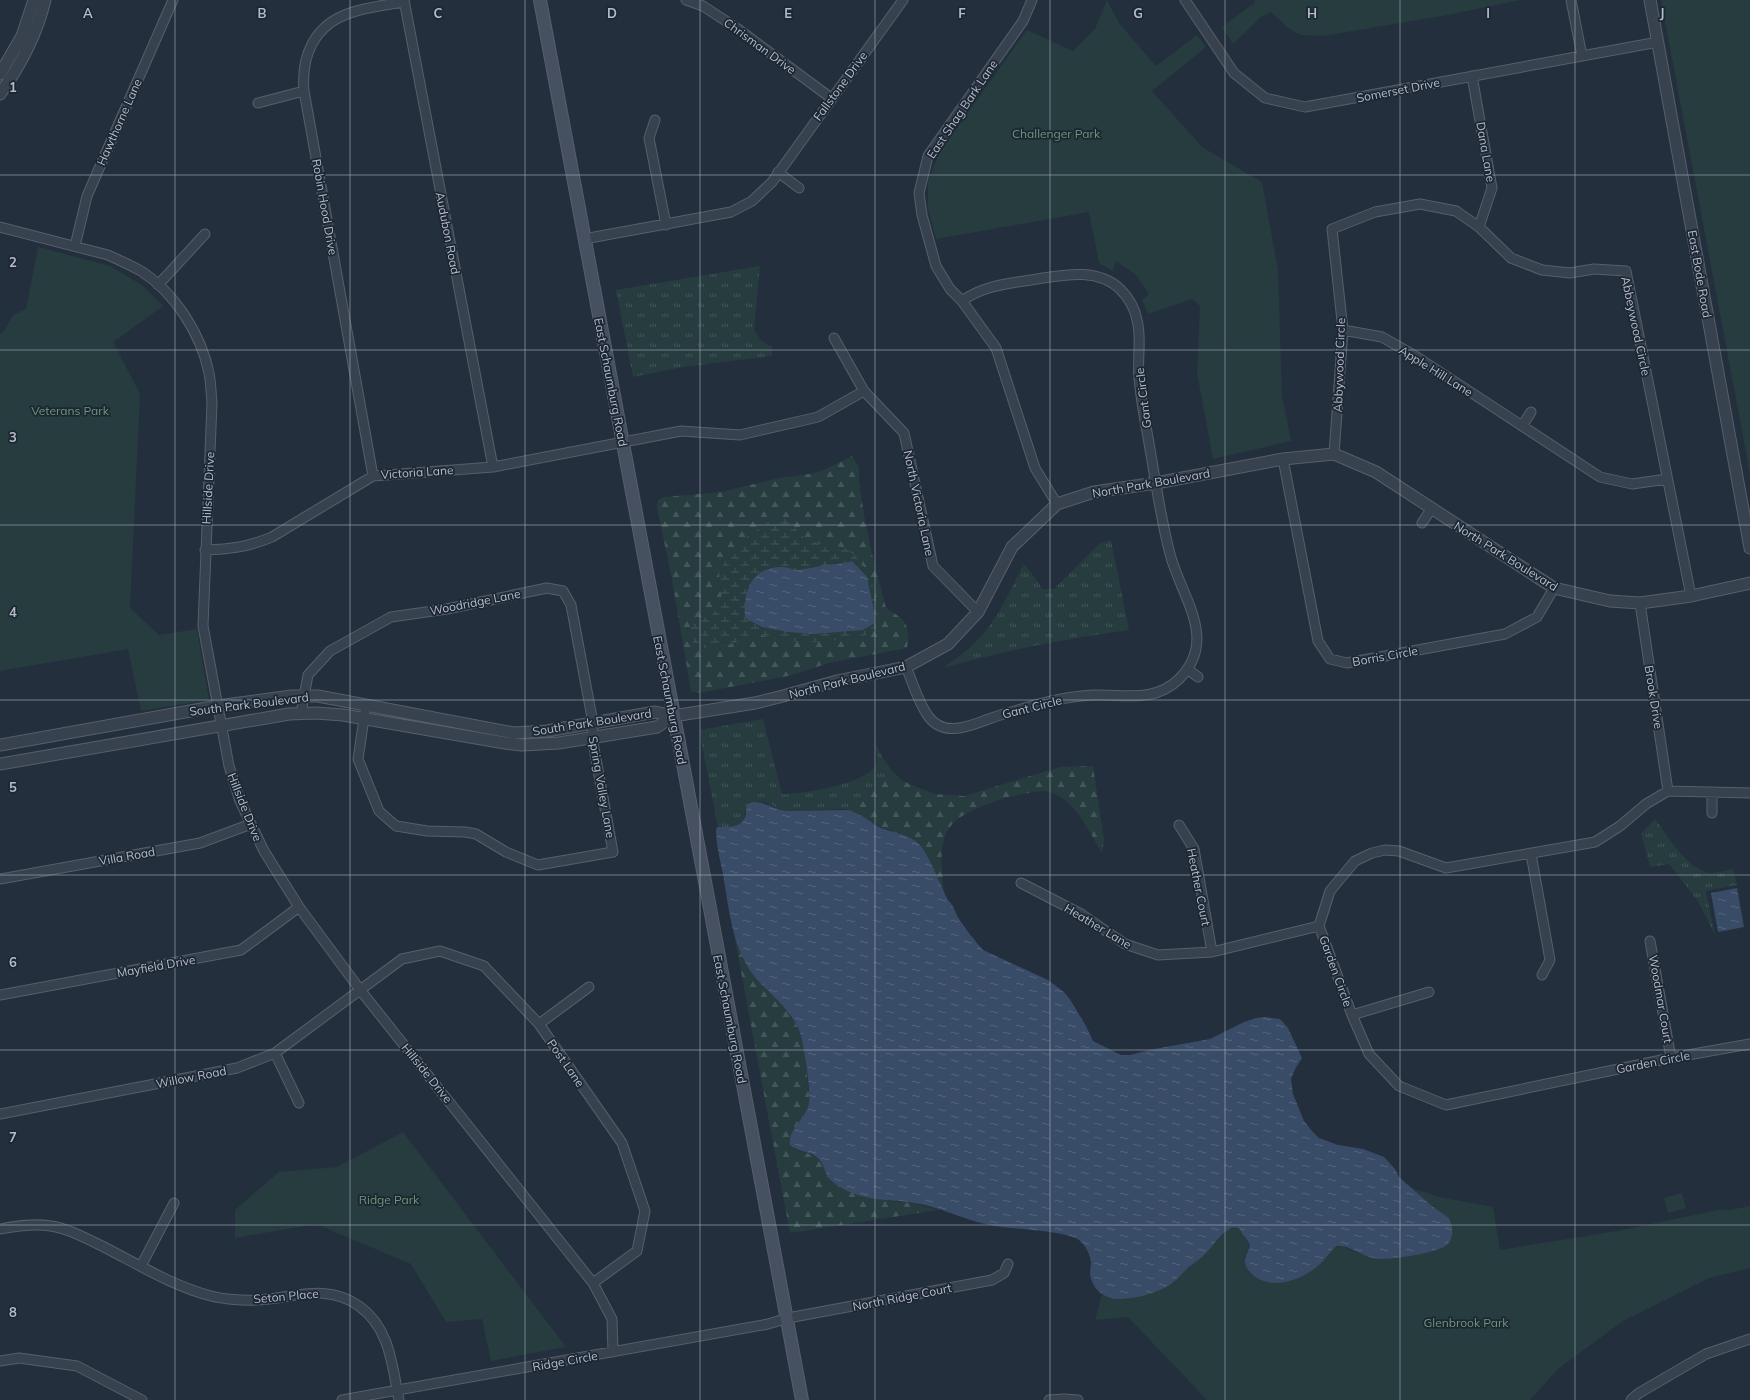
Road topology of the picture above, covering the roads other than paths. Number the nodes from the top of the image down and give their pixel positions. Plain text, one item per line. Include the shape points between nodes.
1 (34, 0) edge
2 (45, 0) edge
3 (173, 0) edge
4 (540, 0) edge
5 (686, 0) edge
6 (903, 0) edge
7 (1032, 0) edge
8 (1185, 0) edge
9 (1571, 0) edge
10 (1650, 0) edge
11 (404, 1) edge
12 (1658, 42) junction
13 (1582, 56) junction
14 (0, 74) edge
15 (1472, 76) junction
16 (304, 91) junction
17 (0, 94) edge
18 (831, 98) junction
19 (258, 103) dead end
20 (655, 120) dead end
21 (778, 172) junction
22 (800, 188) dead end
23 (666, 225) junction
24 (0, 227) edge
25 (1479, 227) junction
26 (1332, 229) joint
27 (205, 234) dead end
28 (584, 239) junction
29 (75, 246) junction
30 (158, 285) junction
31 (962, 301) junction
32 (1343, 330) junction
33 (834, 338) dead end
34 (864, 391) junction
35 (1531, 412) dead end
36 (1522, 426) junction
37 (622, 441) junction
38 (1334, 454) junction
39 (1283, 459) junction
40 (493, 467) junction
41 (373, 476) junction
42 (1667, 479) junction
43 (1156, 483) junction
44 (1057, 504) junction
45 (1432, 508) junction
46 (1422, 523) dead end
47 (1750, 548) edge
48 (205, 550) junction
49 (1750, 583) edge
50 (1554, 588) junction
51 (1691, 596) junction
52 (1640, 603) junction
53 (978, 612) junction
54 (906, 667) junction
55 (1187, 669) junction
56 (1198, 677) dead end
57 (303, 696) junction
58 (366, 705) junction
59 (218, 706) junction
60 (301, 713) junction
61 (673, 716) junction
62 (364, 719) junction
63 (593, 723) junction
64 (221, 725) junction
65 (592, 738) junction
66 (0, 745) edge
67 (0, 764) edge
68 (1668, 790) junction
69 (1712, 792) junction
70 (1750, 793) edge
71 (1712, 813) dead end
72 (251, 824) junction
73 (1179, 825) dead end
74 (1531, 854) junction
75 (0, 879) edge
76 (1021, 883) dead end
77 (299, 907) junction
78 (1320, 926) junction
79 (1650, 941) dead end
80 (1212, 952) junction
81 (1542, 974) dead end
82 (589, 987) dead end
83 (361, 990) junction
84 (1429, 992) dead end
85 (0, 995) edge
86 (1352, 1015) junction
87 (539, 1024) junction
88 (1750, 1044) edge
89 (275, 1053) junction
90 (1671, 1058) junction
91 (299, 1103) dead end
92 (0, 1114) edge
93 (174, 1203) dead end
94 (0, 1229) edge
95 (1008, 1264) dead end
96 (141, 1266) junction
97 (593, 1282) junction
98 (788, 1318) junction
99 (1750, 1339) edge
100 (613, 1352) junction
101 (0, 1361) edge
102 (397, 1390) junction
103 (142, 1400) edge
104 (342, 1400) edge
105 (399, 1400) edge
106 (802, 1400) edge
107 (1049, 1400) edge
108 (1078, 1400) edge
109 (1632, 1400) edge

1 - 14 street via 22,36
2 - 17 street via 26,51
3 - 29 street, Hawthorne Lane via 87,196
4 - 28 main road, East Schaumburg Road
5 - 18 street, Chrisman Drive via 703,6 738,29
6 - 18 street, Fallstone Drive
7 - 31 street, East Shag Bark Lane via 1024,21 928,156 923,174 919,193 922,215 936,266
8 - 15 street, Somerset Drive via 1234,73 1265,98 1305,107
9 - 13 street
10 - 12 street, East Bode Road
11 - 16 street, Robin Hood Drive via 348,13 328,25 315,38 306,57
11 - 40 street, Audubon Road
12 - 13 street, Somerset Drive
12 - 47 street, East Bode Road
13 - 15 street, Somerset Drive
15 - 25 street, Dana Lane via 1492,188
16 - 19 street
16 - 41 street, Robin Hood Drive
18 - 21 street, Fallstone Drive
20 - 23 street via 649,138
21 - 22 street
21 - 23 street, Fallstone Drive via 772,182 752,201 731,212
23 - 28 street, Fallstone Drive
24 - 29 street, Hillside Drive
25 - 26 street, Abbeywood Circle via 1456,211 1420,204 1376,212
25 - 42 street, Abbeywood Circle via 1511,258 1542,270 1570,274 1594,269 1626,271
26 - 32 street, Abbywood Circle
27 - 30 street
28 - 37 main road, East Schaumburg Road
29 - 30 street, Hillside Drive via 108,254 142,272
30 - 48 street, Hillside Drive via 177,305 189,324 201,347 209,373 212,403
31 - 43 street, Gant Circle via 973,293 992,286 1063,274 1088,274 1120,289 1135,311 1138,323 1139,376
31 - 44 street, East Shag Bark Lane via 996,348 1035,468
32 - 36 street, Apple Hill Lane via 1382,337
32 - 38 street, Abbywood Circle
33 - 34 street, North Victoria Lane
34 - 37 street via 818,417 740,435 682,431
34 - 53 street, North Victoria Lane via 904,433 933,566
35 - 36 street
36 - 42 street, Apple Hill Lane via 1600,477 1632,484
37 - 40 street, Victoria Lane
37 - 61 main road, East Schaumburg Road
38 - 39 street, North Park Boulevard
38 - 45 street, North Park Boulevard via 1376,472
39 - 43 street, North Park Boulevard
39 - 50 street, Borris Circle via 1318,641 1330,659 1347,663 1505,634 1536,617
40 - 41 street, Victoria Lane
41 - 48 street, Victoria Lane via 272,537 236,549
42 - 51 street, Abbeywood Circle
43 - 44 street, North Park Boulevard via 1094,492
43 - 55 street, Gant Circle via 1170,556 1197,627 1196,647
44 - 53 street, North Park Boulevard via 1012,547
45 - 46 street
45 - 50 street, North Park Boulevard
48 - 59 street, Hillside Drive via 203,626
49 - 51 street, North Park Boulevard
50 - 52 street, North Park Boulevard via 1610,601
51 - 52 street, North Park Boulevard
52 - 68 street, Brook Drive
53 - 54 street, North Park Boulevard via 948,644
54 - 55 street, Gant Circle via 929,718 949,729 974,726 1042,702 1093,695 1132,696 1158,693 1169,688
54 - 61 street, North Park Boulevard via 837,681 784,696
55 - 56 street
57 - 58 street, South Park Boulevard via 318,696
57 - 59 street, South Park Boulevard
57 - 60 street, Woodridge Lane
57 - 63 street, Woodridge Lane via 308,675 330,651 391,617 447,609 547,588 563,590 571,605
58 - 62 street, Spring Valley Lane
58 - 63 street, South Park Boulevard via 514,733 540,732
59 - 64 street, Hillside Drive
59 - 66 street, South Park Boulevard
60 - 62 street, South Park Boulevard
60 - 64 street, South Park Boulevard
61 - 63 street, South Park Boulevard via 655,712
61 - 65 street, South Park Boulevard via 657,727
61 - 98 main road, East Schaumburg Road
62 - 65 street, South Park Boulevard via 514,744 549,744
62 - 65 street, Spring Valley Lane via 358,759 379,811 396,826 476,834 506,852 538,865 613,852
63 - 65 street, Spring Valley Lane
64 - 67 street, South Park Boulevard
64 - 72 street, Hillside Drive via 229,766 240,801
68 - 69 street
68 - 74 street, Garden Circle via 1595,842
69 - 70 street
69 - 71 street
72 - 75 street, Villa Road via 200,843
72 - 77 street, Hillside Drive via 264,851
73 - 80 street, Heather Court via 1194,849
74 - 78 street, Garden Circle via 1446,868 1399,851 1385,850 1372,853 1355,861 1330,891
74 - 81 street via 1550,960
76 - 80 street, Heather Lane via 1081,914 1125,944 1158,955
77 - 83 street, Hillside Drive
77 - 85 street, Mayfield Drive via 242,950
78 - 80 street, Heather Lane
78 - 86 street, Garden Circle
79 - 90 street, Woodmar Court
82 - 87 street
83 - 87 street, Post Lane via 402,959 440,951 484,966
83 - 89 street, Willow Road
83 - 97 street, Hillside Drive
84 - 86 street
86 - 90 street, Garden Circle via 1369,1054 1399,1086 1446,1105
87 - 97 street, Post Lane via 622,1143 645,1211 637,1251
88 - 90 street, Garden Circle
89 - 91 street
89 - 92 street, Willow Road via 230,1070
93 - 96 street
94 - 96 street, Seton Place via 22,1225 51,1226 80,1235
95 - 98 street, North Ridge Court via 1004,1273 992,1280
96 - 102 street, Seton Place via 175,1284 212,1296 256,1300 324,1292 340,1296 359,1306 374,1320 382,1333 389,1346
97 - 100 street, Hillside Drive via 612,1319
98 - 100 street, Ridge Circle via 768,1324
98 - 106 main road, East Schaumburg Road
99 - 109 street via 1706,1354
100 - 102 street, Ridge Circle
101 - 103 street via 18,1358 77,1366
102 - 104 street, Ridge Circle
102 - 105 street, Seton Place
107 - 108 street

